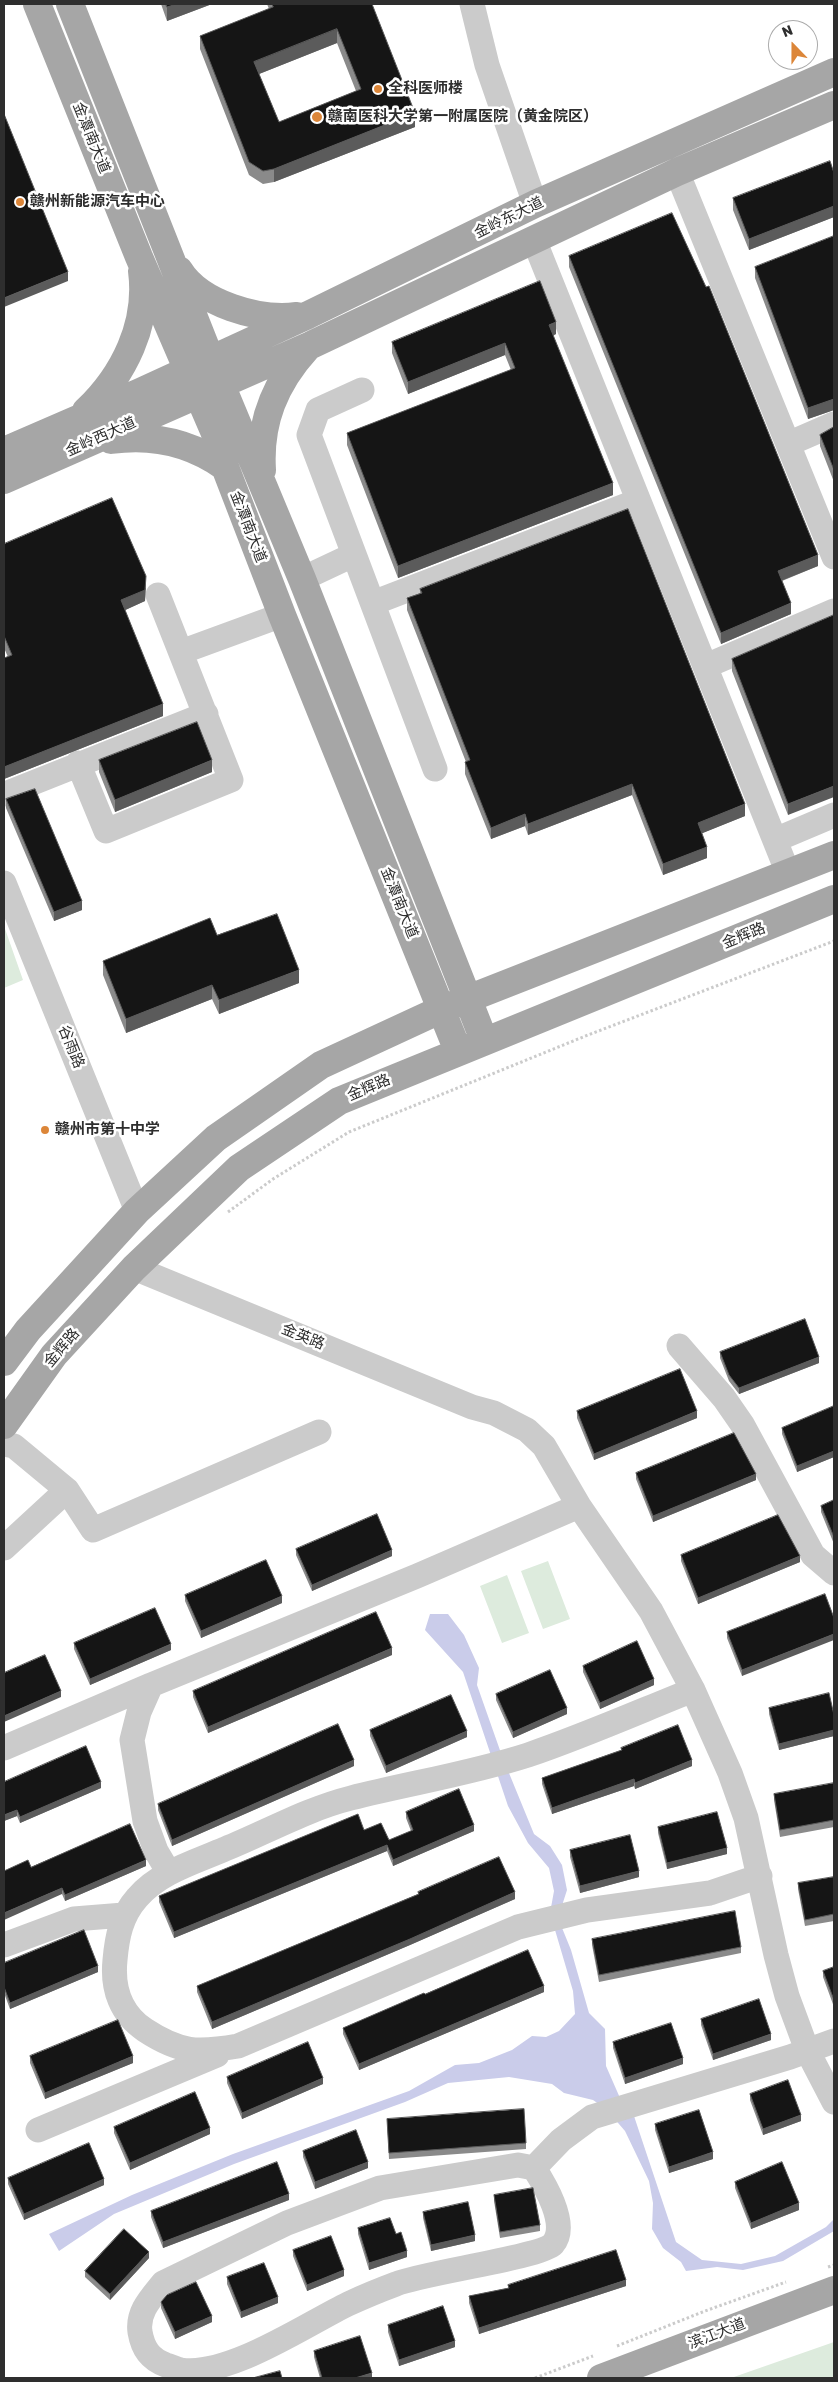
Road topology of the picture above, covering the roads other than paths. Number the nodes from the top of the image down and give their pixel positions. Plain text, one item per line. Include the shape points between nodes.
1 (37, 4) edge
2 (70, 4) edge
3 (472, 4) edge
4 (834, 72) edge
5 (834, 105) edge
6 (677, 172) junction
7 (535, 204) junction
8 (534, 240) junction
9 (166, 248) junction
10 (140, 257) junction
11 (430, 257) junction
12 (443, 283) junction
13 (308, 315) junction
14 (311, 345) junction
15 (199, 364) junction
16 (210, 390) junction
17 (362, 390) dead end
18 (69, 423) junction
19 (834, 424) edge
20 (90, 442) junction
21 (788, 444) junction
22 (4, 451) edge
23 (225, 467) junction
24 (4, 480) edge
25 (265, 486) junction
26 (638, 501) junction
27 (353, 555) junction
28 (834, 557) edge
29 (302, 579) junction
30 (158, 595) dead end
31 (373, 604) junction
32 (834, 611) edge
33 (282, 615) junction
34 (181, 652) junction
35 (706, 666) junction
36 (206, 714) junction
37 (78, 763) junction
38 (435, 769) dead end
39 (5, 794) edge
40 (834, 816) edge
41 (775, 840) junction
42 (834, 855) edge
43 (788, 873) junction
44 (4, 883) edge
45 (832, 906) edge
46 (469, 999) junction
47 (442, 1009) junction
48 (484, 1040) junction
49 (458, 1051) junction
50 (137, 1211) junction
51 (134, 1268) junction
52 (679, 1346) dead end
53 (4, 1362) edge
54 (4, 1425) edge
55 (319, 1432) dead end
56 (4, 1444) edge
57 (67, 1490) junction
58 (579, 1506) junction
59 (4, 1548) edge
60 (834, 1573) edge
61 (151, 1684) junction
62 (693, 1690) junction
63 (4, 1748) edge
64 (169, 1873) junction
65 (760, 1876) junction
66 (124, 1915) junction
67 (4, 1945) edge
68 (834, 2040) edge
69 (238, 2046) junction
70 (807, 2050) junction
71 (834, 2102) edge
72 (38, 2130) dead end
73 (534, 2168) junction
74 (830, 2279) edge
75 (834, 2308) edge
76 (600, 2366) edge
77 (652, 2378) edge

1 - 10 main road, 金潭南大道
2 - 9 main road, 金潭南大道
3 - 7 street via 487,65
4 - 7 main road, 金岭东大道
5 - 6 main road, 金岭东大道
6 - 8 main road, 金岭东大道
6 - 21 street
7 - 11 main road, 金岭东大道
8 - 12 main road, 金岭东大道
8 - 26 street
9 - 13 main road via 183,277 224,305 257,315
9 - 15 main road, 金潭南大道
10 - 15 main road, 金潭南大道
10 - 18 main road via 143,298 128,355 110,386 84,413
11 - 12 main road
11 - 13 main road, 金岭东大道
12 - 14 main road, 金岭东大道
13 - 15 main road, 金岭东大道
14 - 16 main road, 金岭东大道
14 - 25 main road via 279,386 266,417 261,452
15 - 16 main road, 金潭南大道
15 - 18 main road, 金岭西大道
16 - 20 main road, 金岭西大道
16 - 23 main road, 金潭南大道
16 - 25 main road, 金潭南大道
17 - 27 street via 318,410 309,435
18 - 22 main road, 金岭西大道
19 - 21 street
20 - 23 main road via 146,437 164,440 198,450
20 - 24 main road, 金岭西大道
21 - 28 street
23 - 33 main road, 金潭南大道
25 - 29 main road, 金潭南大道
26 - 31 street
26 - 35 street
27 - 29 street
27 - 31 street
29 - 46 main road, 金潭南大道
30 - 34 street
31 - 38 street
32 - 35 street
33 - 34 street
33 - 47 main road, 金潭南大道
34 - 36 street
35 - 41 street
36 - 37 street
36 - 37 street via 231,780 106,831
37 - 39 street
40 - 41 street
41 - 43 street
42 - 43 main road
43 - 46 main road
44 - 50 street, 谷雨路
45 - 48 main road, 金辉路
46 - 47 main road
46 - 48 main road, 金潭南大道
47 - 49 main road, 金潭南大道
47 - 50 main road via 321,1064 216,1138
48 - 49 main road, 金辉路
49 - 51 main road, 金辉路 via 332,1106 239,1168
50 - 53 main road via 28,1330
51 - 54 main road, 金辉路 via 54,1355
51 - 58 street, 金英路 via 472,1407 494,1412 527,1430 544,1446
52 - 60 street via 742,1424 814,1555
55 - 57 street via 93,1530
56 - 57 street via 14,1446
57 - 59 street
58 - 61 street
58 - 62 street, 金英路 via 651,1611
61 - 63 street
61 - 64 street via 138,1712 132,1740 145,1821 156,1851
62 - 64 street via 485,1768 349,1799 293,1819
62 - 65 street, 金英路 via 730,1773 746,1818
64 - 66 street via 138,1896
65 - 69 street via 710,1893 587,1910 518,1927
65 - 70 street, 金英路 via 778,1963
66 - 67 street via 74,1919
66 - 69 street via 117,1940 115,1985 121,2005 138,2025 162,2041 192,2051
68 - 70 street
69 - 72 street
70 - 71 street, 金英路
70 - 73 street via 790,2058 592,2118 561,2140
73 - 73 street via 518,2165 380,2188 287,2223 164,2283 148,2300 139,2322 142,2344 154,2360 181,2370 212,2368 237,2360 397,2283 536,2253 552,2244 558,2232 556,2212 547,2187
74 - 76 main road, 滨江大道
75 - 77 main road, 滨江大道

